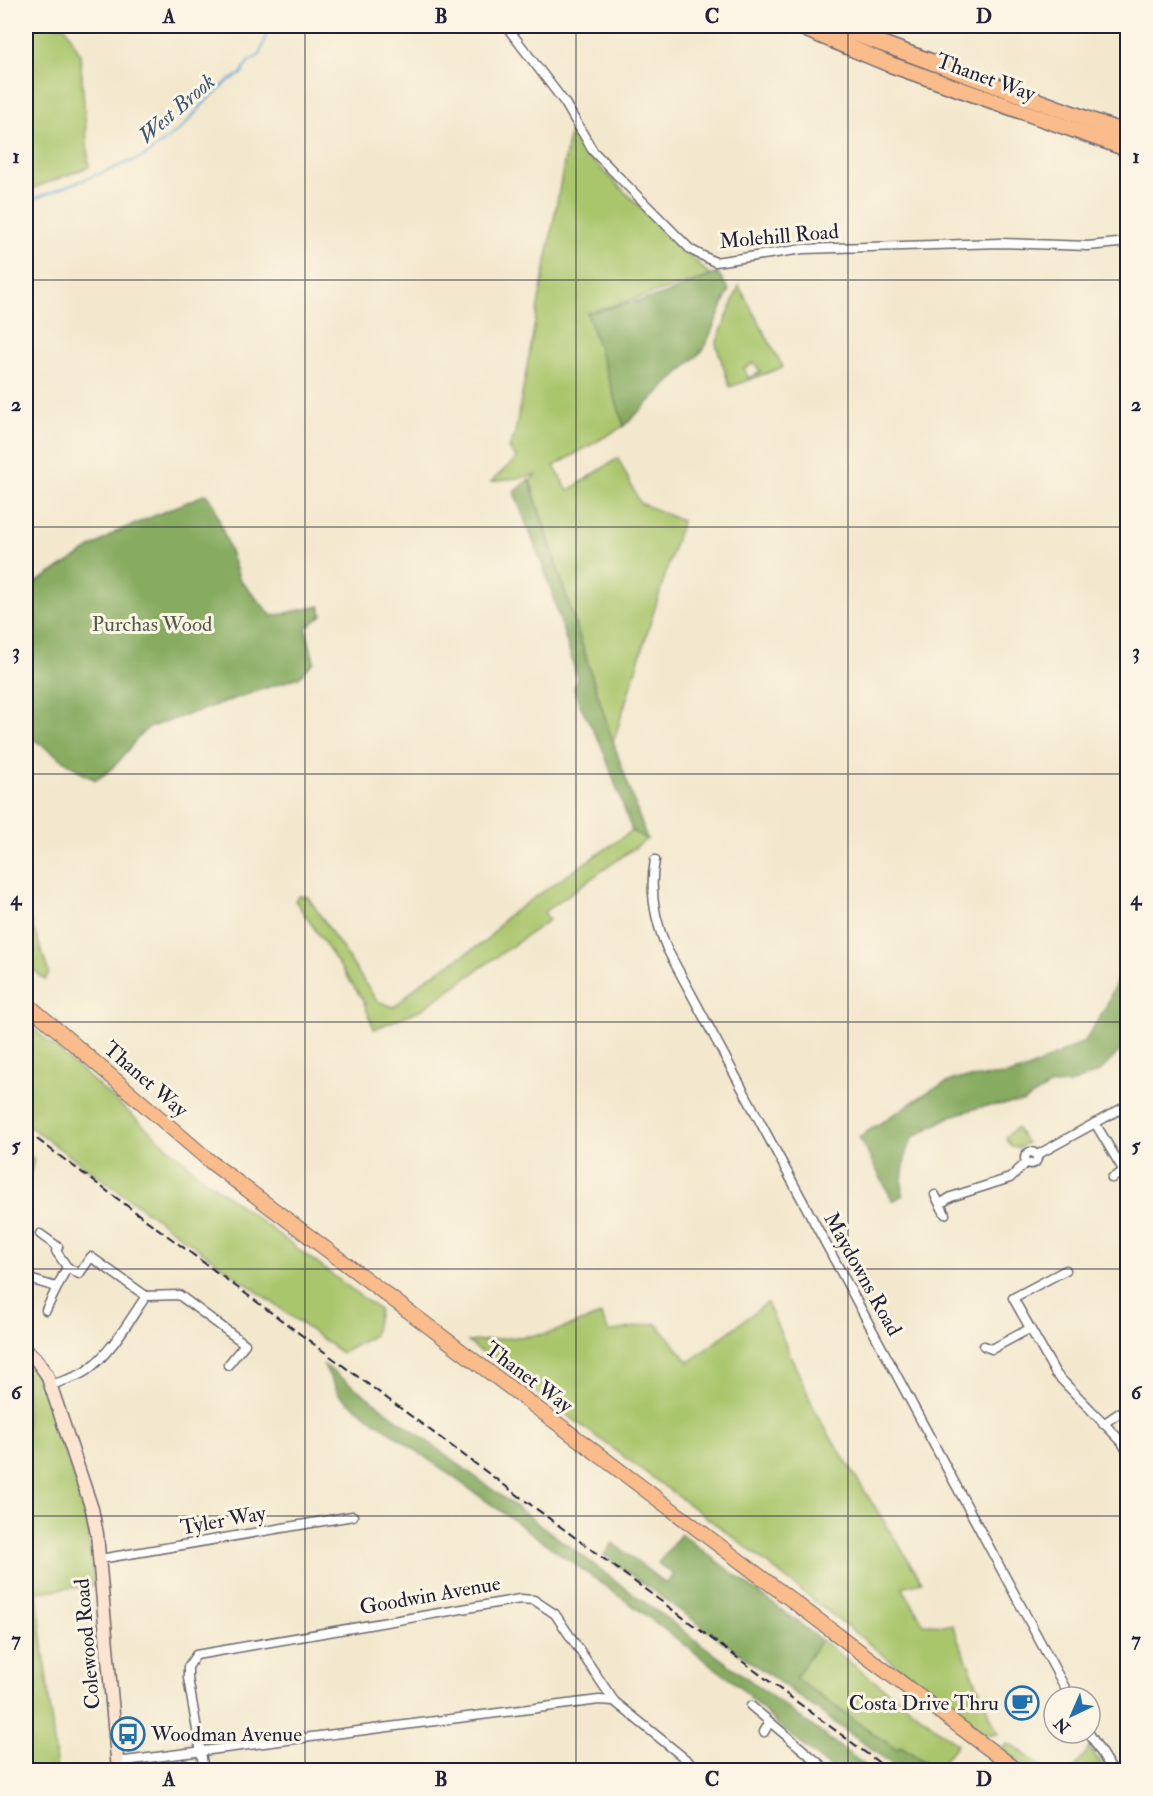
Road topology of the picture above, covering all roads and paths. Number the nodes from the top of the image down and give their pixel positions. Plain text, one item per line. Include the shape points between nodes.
1 (506, 26) edge
2 (798, 26) edge
3 (834, 26) edge
4 (1128, 134) edge
5 (1128, 149) edge
6 (1128, 242) edge
7 (655, 860) dead end
8 (26, 1003) edge
9 (1128, 1105) edge
10 (1095, 1124) junction
11 (1125, 1175) edge
12 (1112, 1178) dead end
13 (945, 1214) dead end
14 (40, 1234) dead end
15 (67, 1267) junction
16 (1066, 1270) dead end
17 (26, 1278) edge
18 (56, 1287) junction
19 (146, 1296) junction
20 (46, 1310) dead end
21 (1029, 1329) junction
22 (984, 1346) dead end
23 (26, 1351) edge
24 (228, 1365) dead end
25 (51, 1385) junction
26 (1128, 1407) edge
27 (1103, 1424) junction
28 (1128, 1452) edge
29 (353, 1516) dead end
30 (100, 1559) junction
31 (1064, 1685) edge
32 (614, 1701) junction
33 (751, 1706) dead end
34 (769, 1723) junction
35 (764, 1732) dead end
36 (1096, 1745) edge
37 (201, 1752) junction
38 (118, 1766) edge
39 (204, 1770) edge
40 (699, 1770) edge
41 (827, 1770) edge
42 (1017, 1770) edge
43 (1112, 1770) edge

1 - 6 street, Molehill Road via 565,103 593,151 691,250 715,262 802,249 1000,243 1088,246
2 - 5 highway, Thanet Way via 983,99
3 - 4 highway, Thanet Way
7 - 31 street, Maydowns Road via 651,880 655,910 667,949
8 - 42 main road, Thanet Way via 220,1170
9 - 10 street
10 - 11 street
10 - 13 street via 1036,1155 1035,1163 1027,1162 1010,1178 937,1200
11 - 12 street
14 - 15 street via 58,1247 56,1251
15 - 18 street
15 - 19 street via 79,1274 91,1257
16 - 21 street via 1013,1298
17 - 18 street
18 - 20 street
19 - 24 street via 179,1295 245,1344
19 - 25 street via 96,1362 85,1371
21 - 22 street via 992,1349
21 - 27 street via 1056,1374
23 - 25 main road, Colewood Road via 42,1366
25 - 30 main road, Colewood Road via 93,1515
26 - 27 street
27 - 28 street
29 - 30 street, Tyler Way
30 - 38 main road, Colewood Road
32 - 37 street
32 - 37 street, Goodwin Avenue via 555,1614 534,1600 507,1599 196,1655 188,1668 188,1678
32 - 40 street, Goodwin Avenue
33 - 34 street
34 - 35 street
34 - 41 street
36 - 43 street
37 - 38 street
37 - 39 street

